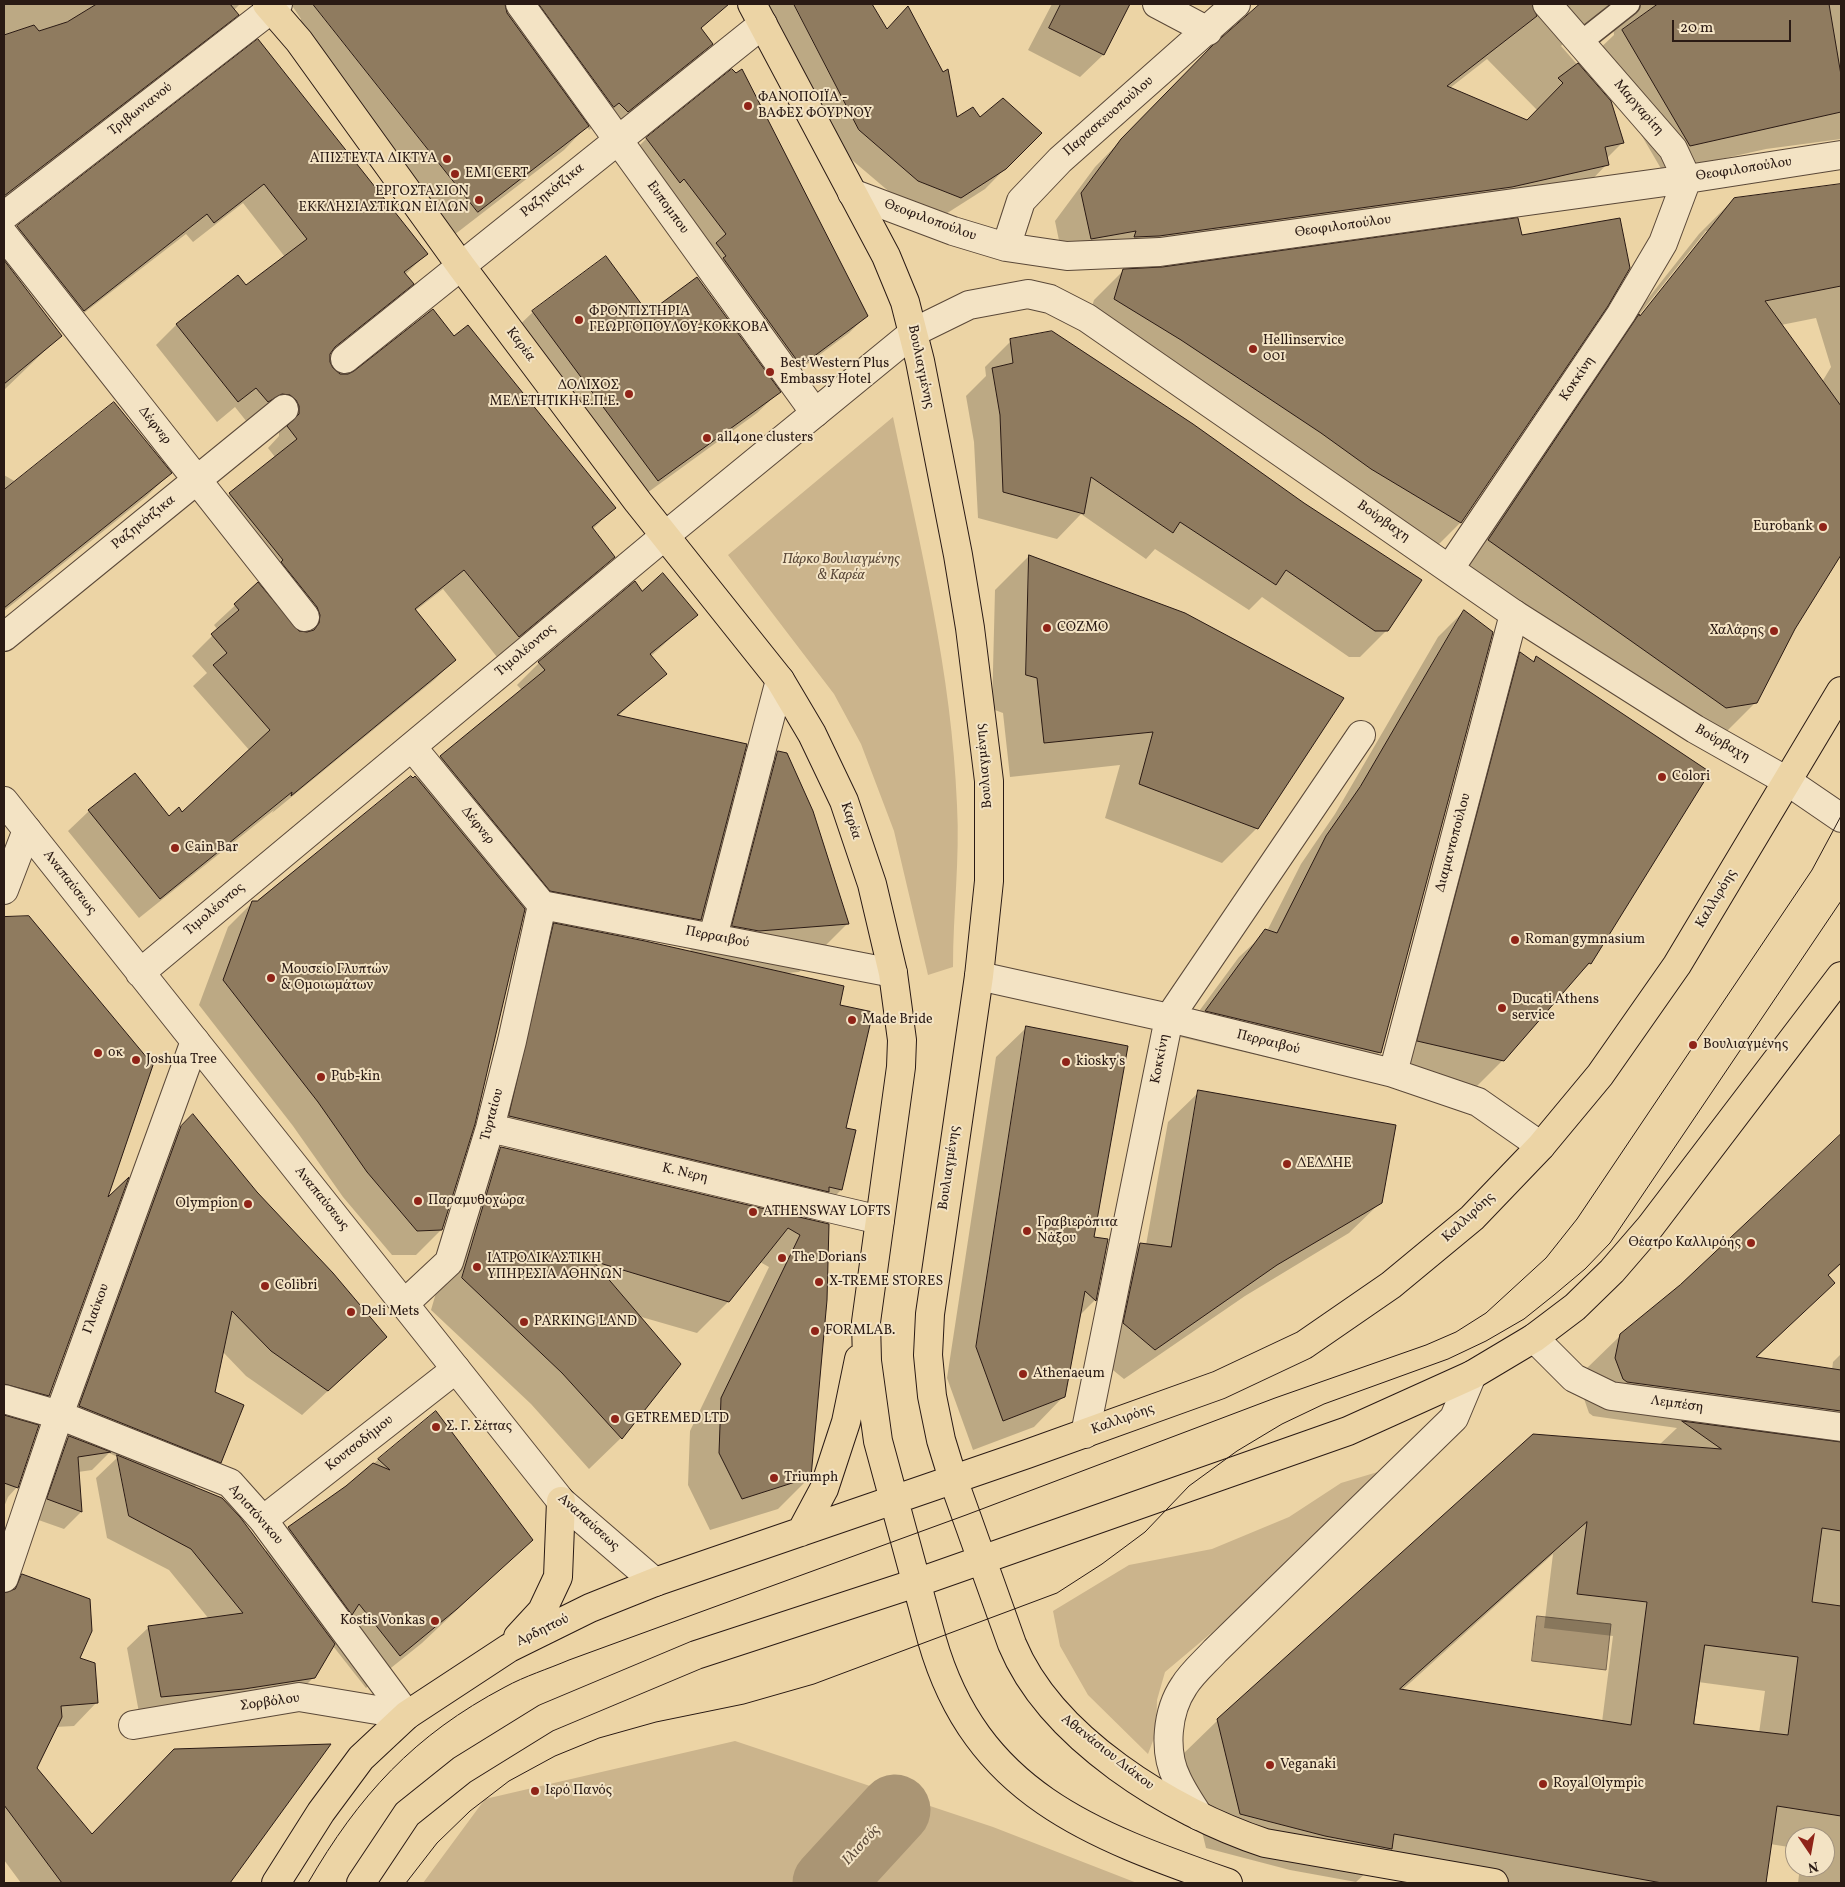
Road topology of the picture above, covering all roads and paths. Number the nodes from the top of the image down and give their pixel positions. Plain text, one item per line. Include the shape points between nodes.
1 (520, 4) edge
2 (1157, 4) edge
3 (1236, 4) edge
4 (1547, 4) edge
5 (1629, 4) edge
6 (272, 5) edge
7 (758, 14) edge
8 (1208, 30) junction
9 (1581, 42) junction
10 (617, 139) junction
11 (1841, 155) edge
12 (1688, 179) junction
13 (852, 193) junction
14 (4, 216) edge
15 (4, 235) edge
16 (1006, 247) junction
17 (461, 266) junction
18 (914, 332) junction
19 (345, 359) dead end
20 (284, 409) dead end
21 (815, 413) junction
22 (197, 480) junction
23 (666, 535) junction
24 (1450, 568) junction
25 (1514, 614) junction
26 (305, 617) dead end
27 (4, 637) edge
28 (780, 680) junction
29 (1841, 691) edge
30 (1360, 735) dead end
31 (412, 746) junction
32 (1787, 781) junction
33 (4, 801) edge
34 (1841, 818) edge
35 (27, 830) junction
36 (4, 890) edge
37 (542, 905) junction
38 (713, 937) junction
39 (140, 972) junction
40 (892, 973) junction
41 (979, 976) junction
42 (1841, 976) edge
43 (1169, 1018) junction
44 (195, 1041) junction
45 (1393, 1073) junction
46 (490, 1128) junction
47 (1541, 1146) junction
48 (880, 1220) junction
49 (404, 1304) junction
50 (866, 1322) junction
51 (1534, 1338) junction
52 (456, 1369) junction
53 (1472, 1375) junction
54 (4, 1399) edge
55 (59, 1415) junction
56 (1841, 1427) edge
57 (1085, 1434) junction
58 (953, 1479) junction
59 (894, 1500) junction
60 (561, 1502) junction
61 (263, 1520) junction
62 (801, 1532) junction
63 (982, 1561) junction
64 (4, 1578) edge
65 (655, 1582) junction
66 (916, 1583) junction
67 (509, 1648) junction
68 (407, 1715) junction
69 (133, 1725) dead end
70 (1199, 1816) junction
71 (276, 1883) edge
72 (361, 1883) edge
73 (1228, 1883) edge
74 (1494, 1883) edge

1 - 10 street, Ευπομπου
2 - 8 street
3 - 8 street, Παρασκευοπούλου
4 - 9 street, Μαργαρίτη
5 - 9 lane
6 - 14 street, Τριβωνιανού
6 - 17 main road, Καρέα
7 - 10 street, Ραζηκότζικα
7 - 13 main road, Βουλιαγμένης
8 - 16 street, Παρασκευοπούλου via 1060,160 1021,201
9 - 12 street, Μαργαρίτη via 1673,149
10 - 17 street, Ραζηκότζικα
10 - 21 street, Ευπομπου
11 - 12 street, Θεοφιλοπούλου
12 - 16 street, Θεοφιλοπούλου via 1160,252 1066,256
12 - 24 street, Κοκκίνη via 1663,243 1622,314
13 - 16 street, Θεοφιλοπούλου
13 - 18 main road, Βουλιαγμένης via 886,256
15 - 22 street, Δέφνερ
17 - 19 street, Ραζηκότζικα
17 - 23 main road, Καρέα via 632,495
18 - 21 street, Τιμολέοντος
18 - 24 street, Βούρβαχη via 969,305 1028,294 1050,298 1087,318
18 - 41 main road, Βουλιαγμένης via 958,555 989,781 989,881
20 - 22 street, Ραζηκότζικα
21 - 23 street, Τιμολέοντος
22 - 26 street, Δέφνερ
22 - 27 street, Ραζηκότζικα
23 - 28 main road, Καρέα
23 - 31 street, Τιμολέοντος
24 - 25 street, Βούρβαχη
25 - 32 street, Βούρβαχη via 1695,729
25 - 45 street, Διαμαντοπούλου
28 - 38 street
28 - 40 main road, Καρέα via 812,734 844,801 872,884
29 - 32 main road, Καλλιρόης
30 - 43 street, Κοκκίνη
31 - 37 street, Δέφνερ
31 - 39 street, Τιμολέοντος
32 - 34 street, Βούρβαχη
32 - 47 main road, Καλλιρόης via 1678,965 1600,1075
33 - 35 street, Αναπαύσεως
35 - 36 street
35 - 39 street, Αναπαύσεως
37 - 38 street, Περραιβού
37 - 46 street, Τυρταίου
38 - 40 street, Περραιβού
39 - 44 street, Αναπαύσεως
40 - 48 main road via 902,1040 901,1067
41 - 43 street, Περραιβού
41 - 58 main road, Βουλιαγμένης via 930,1314 928,1355 932,1396
42 - 51 main road via 1650,1227 1575,1307
43 - 45 street, Περραιβού
43 - 57 street, Κοκκίνη
44 - 49 street, Αναπαύσεως
44 - 55 street, Γλαύκου
45 - 47 street, Περραιβού via 1478,1102
46 - 48 street, Κ. Νερη
46 - 49 street, Τυρταίου via 449,1262
47 - 57 main road, Καλλιρόης via 1472,1218 1391,1285 1304,1345 1219,1385
48 - 50 main road
49 - 52 street, Αναπαύσεως
50 - 59 main road via 870,1390 878,1442
50 - 62 main road via 846,1422 824,1489
51 - 53 main road
51 - 56 street, Λεμπέση via 1574,1378 1611,1396
52 - 60 street, Αναπαύσεως
52 - 61 street, Κουτσοδήμου
53 - 63 main road via 1348,1431
53 - 70 street via 1454,1418 1184,1685 1172,1710 1170,1756 1176,1778
54 - 55 street, Αριστόνικου
55 - 61 street, Αριστόνικου via 230,1483
55 - 64 street, Γλαύκου
57 - 58 main road, Καλλιρόης
58 - 59 main road, Καλλιρόης
58 - 63 main road, Βουλιαγμένης
59 - 62 main road, Αρδηττού
59 - 66 main road
60 - 65 street, Αναπαύσεως
60 - 67 main road via 558,1576 542,1612
61 - 68 street, Αριστόνικου
62 - 65 main road, Αρδηττού
63 - 66 main road
63 - 70 main road, Αθανάσιου Διάκου via 1018,1659 1048,1705 1113,1762 1155,1792
65 - 67 main road, Αρδηττού via 590,1608
66 - 72 main road via 696,1655 546,1718 462,1770 407,1814
66 - 73 main road via 941,1670 960,1710 996,1758 1032,1793 1075,1821 1135,1850
67 - 68 main road, Αρδηττού
68 - 69 street, Σορβόλου via 298,1697
68 - 71 main road, Αρδηττού via 345,1776
70 - 74 main road, Αθανάσιου Διάκου via 1229,1831 1265,1843

